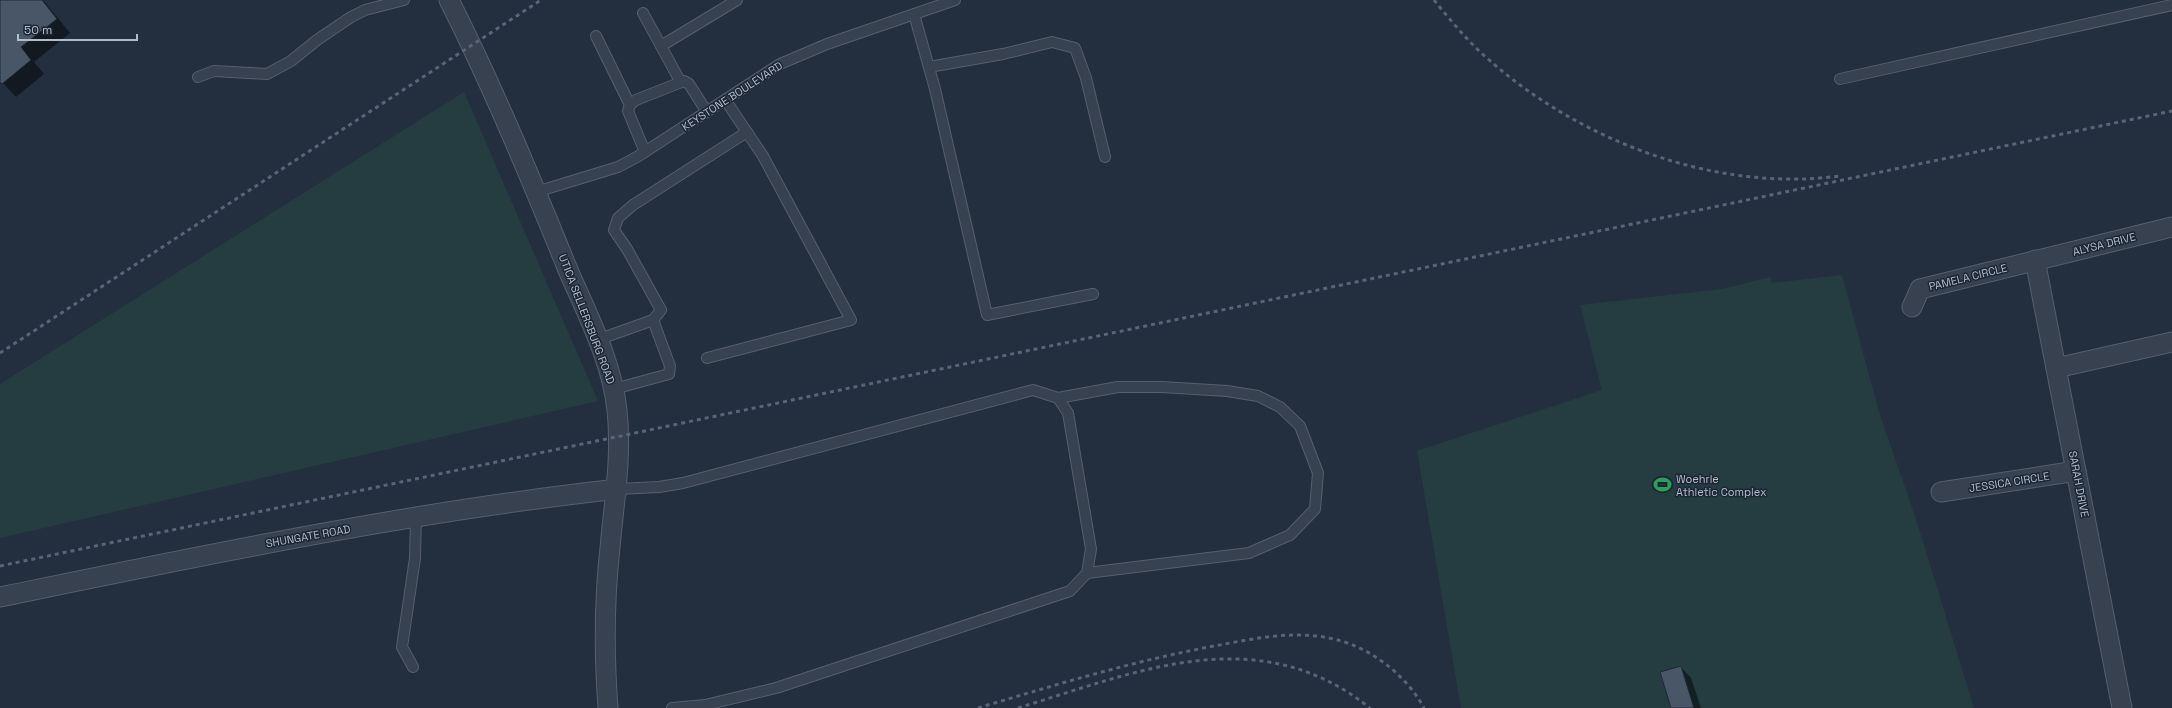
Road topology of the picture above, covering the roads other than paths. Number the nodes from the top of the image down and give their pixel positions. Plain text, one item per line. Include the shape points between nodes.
1 (404, 0) edge
2 (449, 0) edge
3 (737, 0) edge
4 (955, 0) edge
5 (2172, 5) edge
6 (643, 12) dead end
7 (914, 14) junction
8 (596, 36) dead end
9 (661, 46) junction
10 (929, 67) junction
11 (198, 77) dead end
12 (1840, 79) dead end
13 (680, 81) junction
14 (726, 101) junction
15 (630, 105) junction
16 (707, 112) junction
17 (747, 132) junction
18 (645, 152) junction
19 (1105, 157) dead end
20 (536, 192) junction
21 (2172, 227) edge
22 (2035, 260) junction
23 (1093, 294) dead end
24 (1912, 307) dead end
25 (653, 320) junction
26 (597, 340) junction
27 (2172, 342) edge
28 (707, 358) dead end
29 (2056, 368) junction
30 (614, 389) junction
31 (1058, 398) junction
32 (2076, 471) junction
33 (618, 489) junction
34 (1942, 492) dead end
35 (416, 518) junction
36 (1087, 574) junction
37 (0, 597) edge
38 (413, 667) dead end
39 (608, 708) edge
40 (672, 708) edge
41 (2122, 708) edge

1 - 11 lane via 365,10 351,17 291,61 267,74 214,71
2 - 20 street, UTICA SELLERSBURG ROAD via 472,45
3 - 9 lane
4 - 7 lane, KEYSTONE BOULEVARD
5 - 12 lane
6 - 9 lane
7 - 10 lane
7 - 14 lane, KEYSTONE BOULEVARD via 827,44 780,64
8 - 15 lane
9 - 13 lane
10 - 19 lane via 1052,42 1075,48 1086,78
10 - 23 lane via 987,315
13 - 15 lane
13 - 16 lane via 684,80 689,84
14 - 16 lane, KEYSTONE BOULEVARD
14 - 17 lane
15 - 18 lane via 628,111
16 - 18 lane, KEYSTONE BOULEVARD
17 - 25 lane via 633,205 618,218 614,230 661,310
17 - 28 lane via 763,156 851,320
18 - 20 lane, KEYSTONE BOULEVARD via 618,166
20 - 26 street, UTICA SELLERSBURG ROAD
21 - 22 street, ALYSA DRIVE
22 - 24 street, PAMELA CIRCLE via 1920,288
22 - 29 street, SARAH DRIVE
25 - 26 lane
25 - 30 lane via 670,366 669,374
26 - 30 street, UTICA SELLERSBURG ROAD
27 - 29 street
29 - 32 street, SARAH DRIVE
30 - 33 street, UTICA SELLERSBURG ROAD via 619,436
31 - 33 lane via 1033,390 683,483
31 - 36 lane via 1068,413 1089,534 1091,549
31 - 36 lane via 1118,387 1220,390 1258,396 1280,407 1300,426 1318,473 1315,509 1290,534 1249,553
32 - 34 street, JESSICA CIRCLE
32 - 41 street, SARAH DRIVE
33 - 35 street, SHUNGATE ROAD via 538,498
33 - 39 street, UTICA SELLERSBURG ROAD via 610,547 605,623
35 - 37 street, SHUNGATE ROAD via 271,541
35 - 38 lane via 415,558 402,647
36 - 40 lane via 1070,590 776,688 705,705

